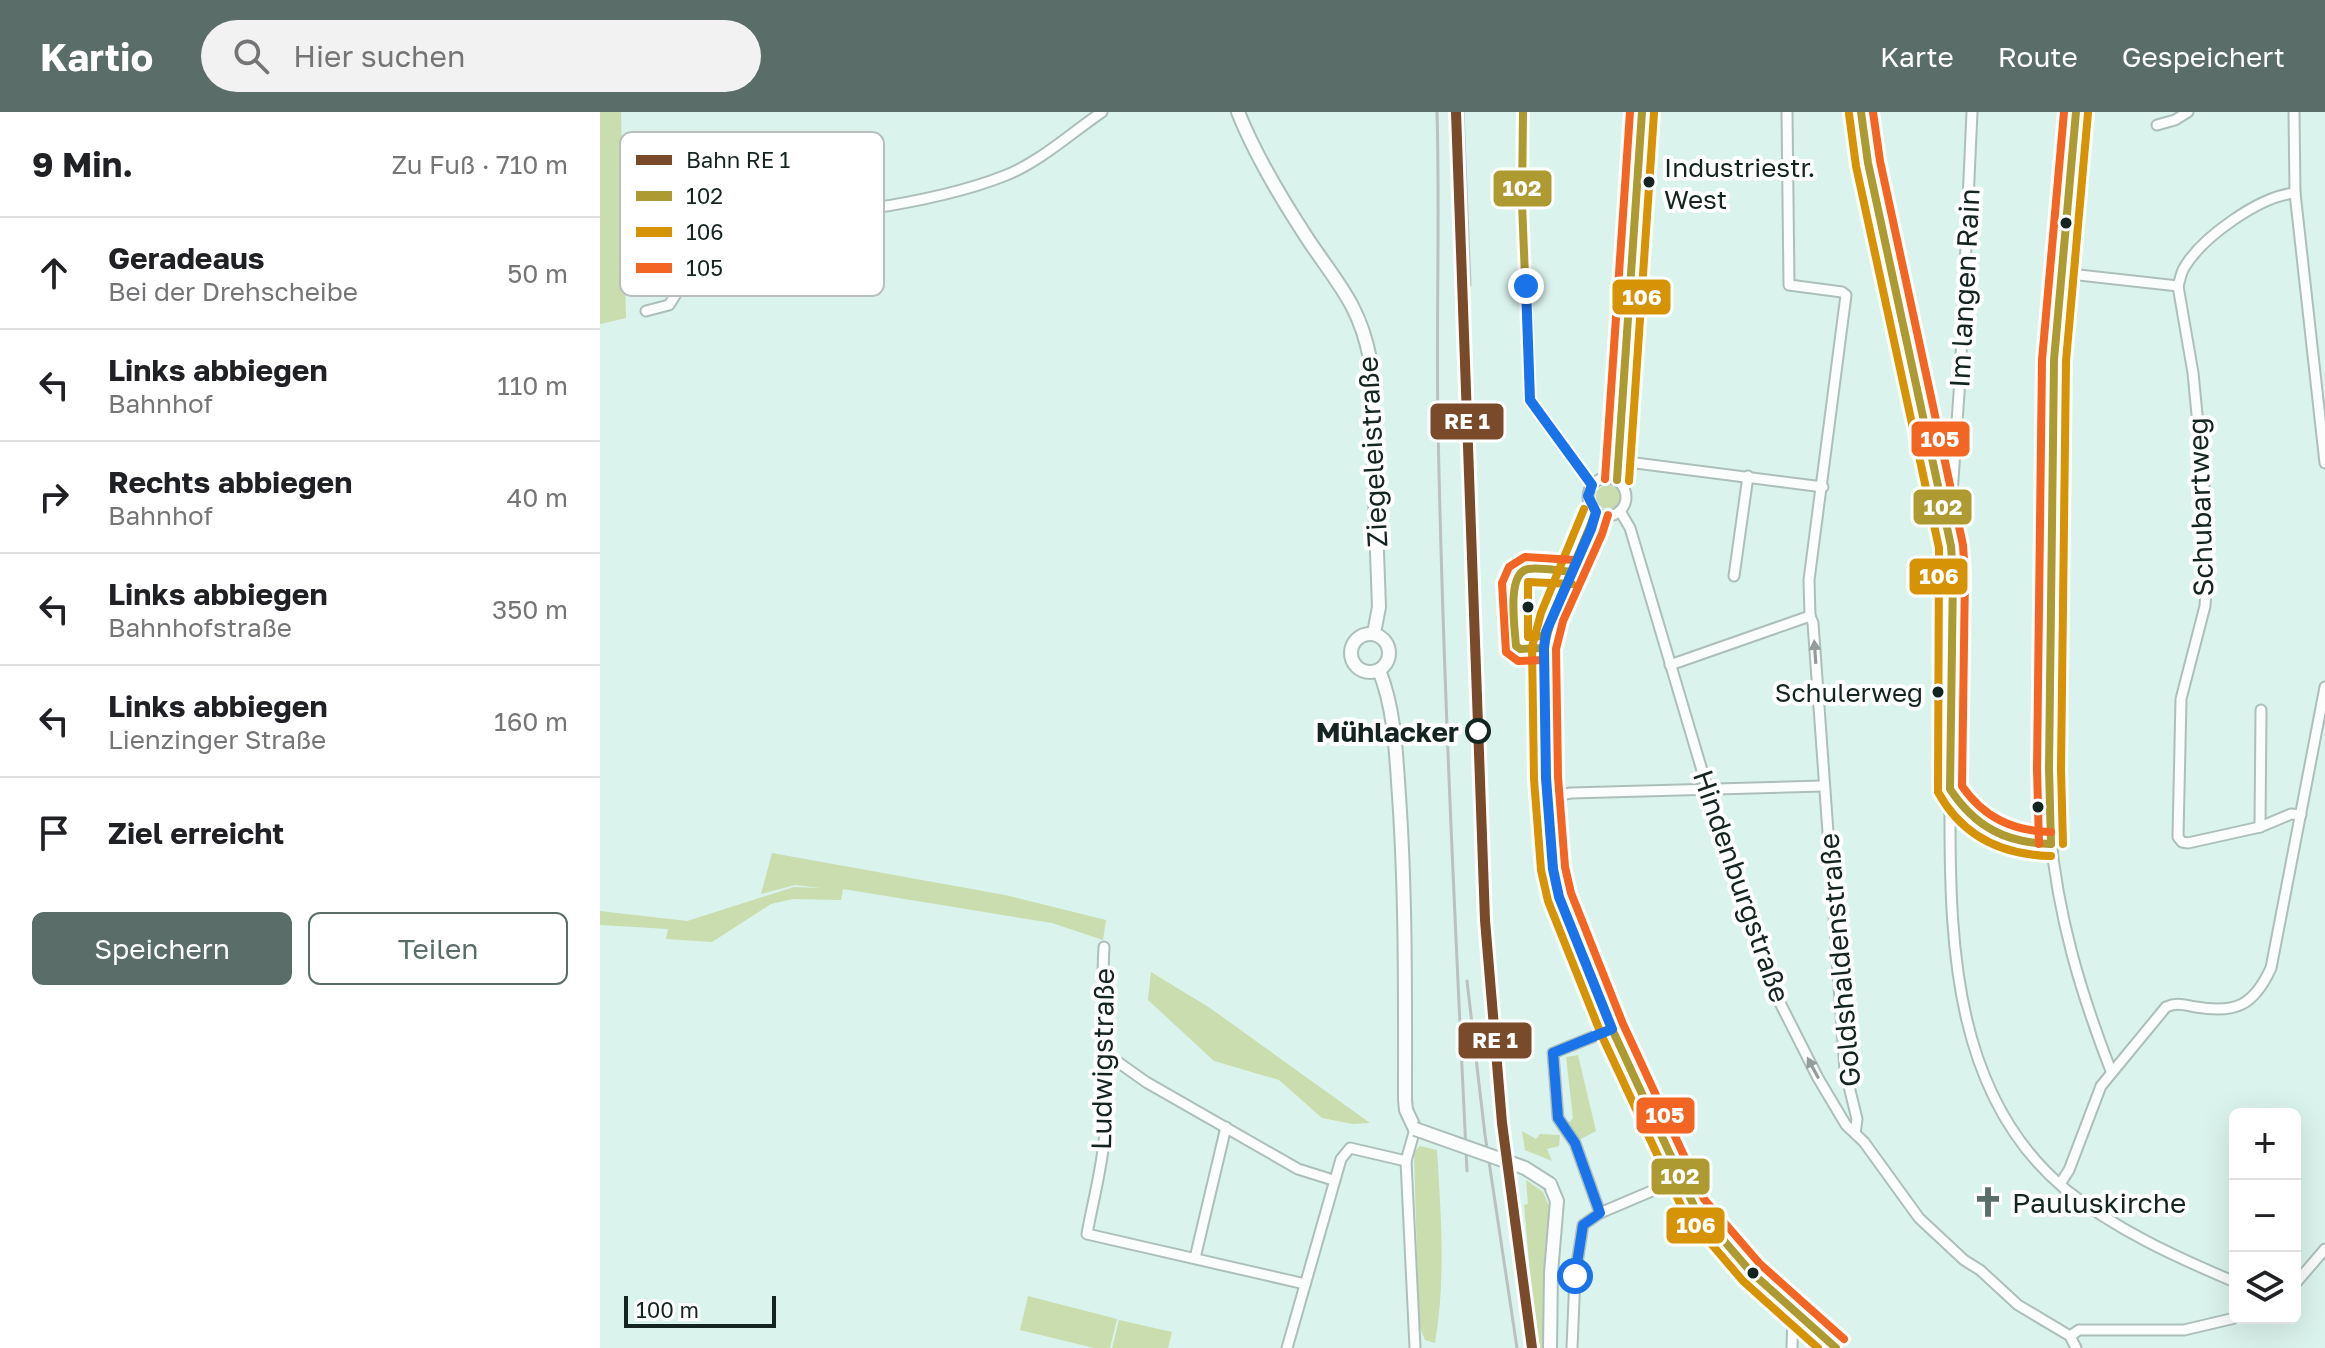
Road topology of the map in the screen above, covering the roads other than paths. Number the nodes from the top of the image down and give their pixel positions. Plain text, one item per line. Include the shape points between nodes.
1 (1102, 112) edge
2 (1238, 112) edge
3 (1523, 112) edge
4 (1642, 112) edge
5 (1787, 112) edge
6 (1861, 112) edge
7 (1972, 112) edge
8 (2076, 112) edge
9 (2188, 112) edge
10 (2294, 112) edge
11 (2157, 125) dead end
12 (2295, 193) junction
13 (884, 206) edge
14 (2061, 273) junction
15 (2178, 286) junction
16 (675, 296) edge
17 (646, 311) dead end
18 (1620, 461) junction
19 (2325, 463) edge
20 (1748, 476) junction
21 (1617, 480) junction
22 (1592, 485) junction
23 (1823, 487) junction
24 (1945, 510) junction
25 (1620, 511) junction
26 (1596, 512) junction
27 (1734, 576) dead end
28 (1810, 616) junction
29 (1374, 633) junction
30 (1670, 665) junction
31 (1379, 670) junction
32 (2325, 687) edge
33 (2261, 710) dead end
34 (1823, 786) junction
35 (1708, 789) junction
36 (1950, 789) junction
37 (1549, 797) junction
38 (2301, 815) junction
39 (2260, 827) junction
40 (2051, 844) junction
41 (1104, 947) dead end
42 (1612, 1029) junction
43 (1108, 1055) junction
44 (2111, 1071) junction
45 (1226, 1127) junction
46 (1415, 1129) junction
47 (1855, 1133) junction
48 (1406, 1161) junction
49 (1680, 1179) junction
50 (1333, 1180) junction
51 (2060, 1184) junction
52 (1600, 1213) junction
53 (2325, 1249) edge
54 (1195, 1258) junction
55 (2301, 1278) edge
56 (2229, 1279) edge
57 (1305, 1284) junction
58 (1793, 1312) junction
59 (2229, 1319) edge
60 (2070, 1336) junction
61 (1415, 1346) edge
62 (1287, 1348) edge
63 (1550, 1348) edge
64 (1572, 1348) edge
65 (1792, 1348) edge
66 (1836, 1348) edge
67 (2076, 1348) edge

1 - 13 street via 1004,176
2 - 29 street, Ziegeleistraße via 1284,202 1346,292 1365,334 1379,607
3 - 22 street via 1530,400
4 - 18 street
5 - 23 street, Goldshaldenstraße via 1789,285 1846,295
6 - 24 street
7 - 24 street, Im langen Rain via 1960,379 1952,494
8 - 14 street
9 - 11 street
10 - 12 street
12 - 15 street via 2280,194 2233,221 2183,269
12 - 19 street
14 - 15 street
14 - 40 street via 2054,360
15 - 39 street, Schubartweg via 2205,497 2206,590 2181,699 2178,837 2188,843
16 - 17 street via 669,305
18 - 20 street
18 - 21 street
20 - 23 street
20 - 27 street
21 - 22 street via 1601,478
21 - 25 street via 1626,495
22 - 26 street via 1588,496
23 - 28 street, Goldshaldenstraße via 1809,580
24 - 36 street via 1953,574
25 - 26 street via 1605,516
25 - 30 street, Hindenburgstraße via 1630,528
26 - 37 street via 1546,632
28 - 30 street
34 -> 28 street, Goldshaldenstraße
29 - 31 street, Ziegeleistraße via 1390,650 1388,662
29 - 31 street via 1361,635 1351,652 1360,669
30 - 35 street, Hindenburgstraße
31 - 46 street, Ziegeleistraße via 1390,708 1396,764 1405,1100
32 - 38 street
33 - 39 street
34 - 35 street
34 - 47 street, Goldshaldenstraße via 1845,1070 1857,1119
35 - 37 street
47 -> 35 street, Hindenburgstraße via 1818,1078 1772,987
36 - 40 street via 1967,814 1991,832
36 - 51 street via 1950,905 1971,1038 2010,1126
37 - 42 street via 1559,897
38 - 39 street, Schubartweg
38 - 44 street via 2271,968 2262,988 2229,1010 2175,1003 2166,1007
40 - 44 street via 2065,932
41 - 43 street, Ludwigstraße
42 - 49 street
42 - 52 street via 1553,1053 1558,1118 1575,1143
43 - 45 street
43 - 54 street, Ludwigstraße via 1105,1133 1087,1234
44 - 51 street
45 - 50 street via 1298,1169
45 - 54 street
46 - 48 street
46 - 63 street, bridge via 1525,1168 1555,1191
47 - 60 street, Hindenburgstraße via 1930,1229 2018,1305
48 - 50 street via 1350,1148
48 - 61 street
49 - 52 street
49 - 58 street via 1711,1229
50 - 57 street
51 - 56 street via 2116,1225
52 - 64 street via 1585,1221 1581,1230
53 - 55 street
54 - 57 street, Ludwigstraße
57 - 62 street
58 - 65 street
58 - 66 street
59 - 60 street via 2184,1330 2079,1330
60 - 67 street

